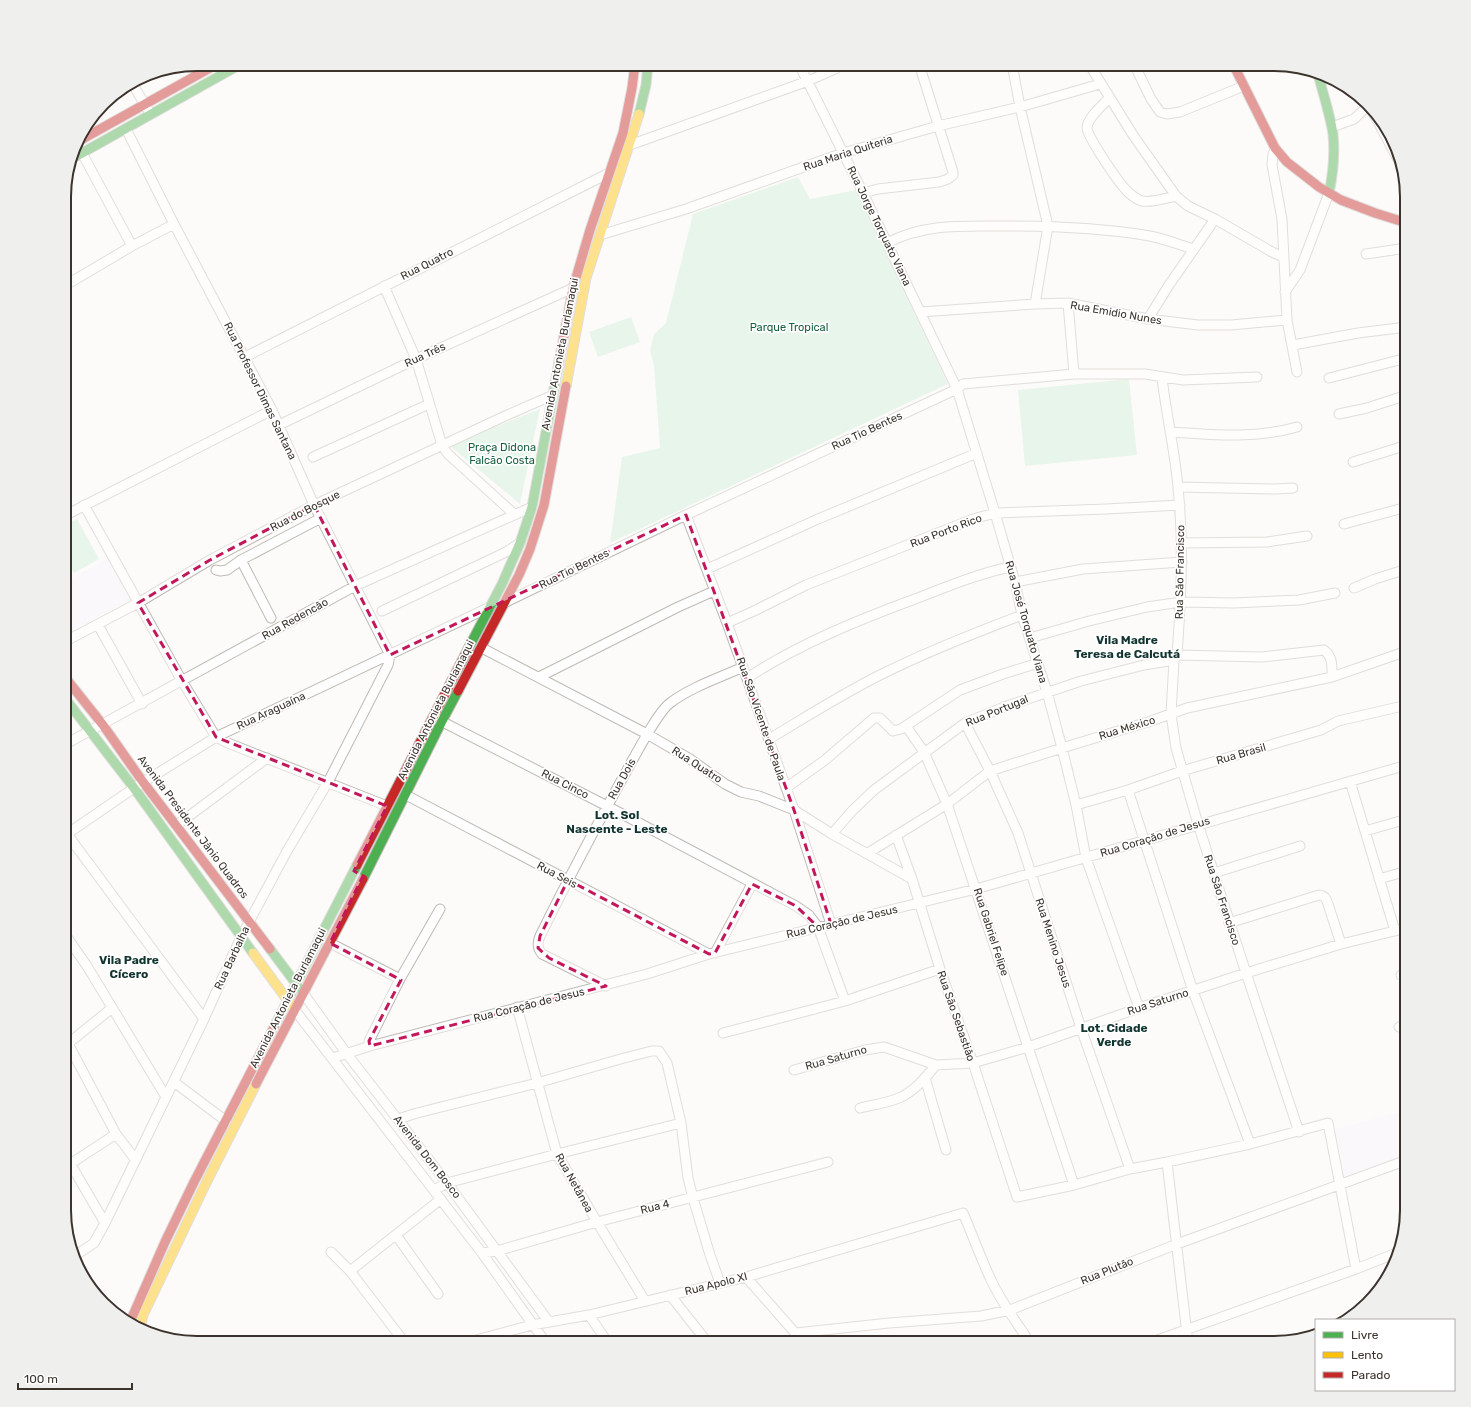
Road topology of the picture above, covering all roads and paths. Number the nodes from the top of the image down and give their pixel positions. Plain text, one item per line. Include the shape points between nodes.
1 (205, 71) edge
2 (229, 71) edge
3 (634, 71) edge
4 (647, 71) edge
5 (803, 71) edge
6 (833, 71) edge
7 (920, 71) edge
8 (1013, 71) edge
9 (1093, 71) edge
10 (1137, 71) edge
11 (1237, 71) edge
12 (1319, 80) edge
13 (808, 81) junction
14 (1100, 84) junction
15 (1244, 86) junction
16 (135, 88) edge
17 (1109, 98) junction
18 (144, 105) junction
19 (1020, 107) junction
20 (1364, 109) edge
21 (151, 115) junction
22 (938, 126) junction
23 (1332, 127) junction
24 (126, 129) junction
25 (87, 137) edge
26 (630, 145) junction
27 (1275, 148) junction
28 (82, 153) junction
29 (843, 153) junction
30 (79, 155) edge
31 (609, 173) junction
32 (863, 193) junction
33 (1329, 193) junction
34 (1176, 196) junction
35 (594, 217) junction
36 (1216, 219) junction
37 (605, 220) junction
38 (1400, 221) edge
39 (174, 224) junction
40 (1048, 226) junction
41 (589, 233) junction
42 (600, 235) junction
43 (887, 243) junction
44 (132, 246) junction
45 (1194, 249) junction
46 (1400, 249) edge
47 (1366, 254) dead end
48 (1283, 257) junction
49 (71, 280) edge
50 (384, 286) junction
51 (573, 288) junction
52 (1285, 292) junction
53 (1068, 303) junction
54 (1035, 304) junction
55 (920, 312) junction
56 (1148, 319) junction
57 (1287, 320) junction
58 (1400, 328) edge
59 (1293, 345) junction
60 (245, 357) junction
61 (416, 359) junction
62 (1400, 360) edge
63 (1297, 372) dead end
64 (1074, 374) junction
65 (1162, 377) junction
66 (1257, 377) dead end
67 (1329, 378) dead end
68 (957, 389) junction
69 (553, 395) junction
70 (1400, 396) edge
71 (429, 404) junction
72 (272, 410) junction
73 (1339, 414) dead end
74 (279, 425) junction
75 (1297, 427) dead end
76 (1170, 432) junction
77 (442, 445) junction
78 (1400, 447) edge
79 (977, 453) junction
80 (313, 457) dead end
81 (1353, 462) dead end
82 (539, 469) junction
83 (550, 471) junction
84 (1178, 487) junction
85 (535, 488) junction
86 (1293, 488) dead end
87 (547, 489) junction
88 (314, 504) junction
89 (84, 505) junction
90 (1180, 505) junction
91 (532, 507) junction
92 (1400, 509) edge
93 (71, 512) edge
94 (995, 513) junction
95 (514, 514) junction
96 (686, 516) junction
97 (321, 518) junction
98 (1344, 524) dead end
99 (1307, 536) dead end
100 (520, 543) junction
101 (1182, 543) junction
102 (241, 560) junction
103 (1182, 562) junction
104 (1010, 567) junction
105 (707, 569) junction
106 (216, 570) dead end
107 (1400, 572) edge
108 (1015, 582) junction
109 (355, 586) junction
110 (1354, 588) dead end
111 (714, 591) junction
112 (1335, 593) dead end
113 (1181, 602) junction
114 (138, 603) junction
115 (504, 603) junction
116 (490, 607) junction
117 (382, 611) dead end
118 (1022, 614) junction
119 (271, 618) dead end
120 (483, 621) junction
121 (727, 623) junction
122 (98, 625) junction
123 (493, 625) junction
124 (71, 638) edge
125 (1030, 638) junction
126 (482, 648) junction
127 (1400, 653) edge
128 (390, 655) junction
129 (1176, 657) junction
130 (1038, 663) junction
131 (743, 667) junction
132 (539, 677) junction
133 (1332, 677) junction
134 (747, 678) junction
135 (182, 681) junction
136 (71, 685) edge
137 (1047, 692) junction
138 (142, 704) junction
139 (71, 706) edge
140 (1400, 707) edge
141 (1171, 714) junction
142 (433, 717) junction
143 (442, 721) junction
144 (965, 723) junction
145 (103, 725) junction
146 (906, 726) junction
147 (91, 730) junction
148 (647, 734) junction
149 (216, 737) junction
150 (769, 739) junction
151 (71, 741) edge
152 (1062, 748) junction
153 (924, 752) junction
154 (267, 758) junction
155 (1400, 767) edge
156 (990, 771) junction
157 (1182, 771) junction
158 (1350, 781) junction
159 (143, 782) junction
160 (328, 782) junction
161 (134, 788) junction
162 (786, 788) junction
163 (1128, 790) junction
164 (406, 795) junction
165 (947, 804) junction
166 (1076, 805) junction
167 (387, 806) junction
168 (607, 806) junction
169 (794, 810) junction
170 (1400, 821) edge
171 (1198, 824) junction
172 (177, 825) junction
173 (1365, 831) junction
174 (71, 832) edge
175 (832, 834) junction
176 (896, 835) junction
177 (1145, 841) junction
178 (71, 842) edge
179 (1300, 846) dead end
180 (868, 853) junction
181 (1086, 858) junction
182 (354, 871) junction
183 (1031, 873) junction
184 (1214, 873) junction
185 (1400, 873) edge
186 (364, 876) junction
187 (912, 879) junction
188 (1379, 879) junction
189 (568, 880) junction
190 (752, 884) junction
191 (976, 889) junction
192 (919, 903) junction
193 (440, 909) dead end
194 (250, 922) junction
195 (1230, 922) junction
196 (830, 924) junction
197 (818, 926) junction
198 (1400, 930) edge
199 (1395, 931) junction
200 (241, 937) junction
201 (71, 943) edge
202 (330, 943) junction
203 (1341, 944) junction
204 (712, 953) junction
205 (940, 969) junction
206 (1246, 973) junction
207 (400, 979) junction
208 (296, 983) junction
209 (606, 986) junction
210 (1193, 991) junction
211 (303, 993) junction
212 (288, 1000) junction
213 (845, 1001) junction
214 (517, 1007) junction
215 (112, 1008) junction
216 (1139, 1008) junction
217 (294, 1009) junction
218 (204, 1020) junction
219 (1081, 1028) junction
220 (723, 1033) dead end
221 (71, 1038) edge
222 (370, 1046) junction
223 (1028, 1047) junction
224 (71, 1051) edge
225 (347, 1054) junction
226 (333, 1058) junction
227 (973, 1063) junction
228 (936, 1064) junction
229 (794, 1070) dead end
230 (924, 1078) junction
231 (174, 1082) junction
232 (537, 1083) junction
233 (166, 1097) junction
234 (860, 1108) dead end
235 (398, 1119) junction
236 (226, 1121) junction
237 (681, 1123) junction
238 (1299, 1132) junction
239 (116, 1134) junction
240 (1250, 1144) junction
241 (946, 1150) dead end
242 (557, 1154) junction
243 (135, 1159) junction
244 (828, 1162) dead end
245 (1167, 1162) junction
246 (71, 1163) edge
247 (1400, 1163) edge
248 (1130, 1169) junction
249 (71, 1172) edge
250 (447, 1183) junction
251 (1074, 1185) junction
252 (1340, 1185) junction
253 (434, 1190) junction
254 (693, 1198) junction
255 (441, 1199) junction
256 (597, 1222) junction
257 (105, 1223) junction
258 (396, 1235) junction
259 (1177, 1244) junction
260 (497, 1251) junction
261 (79, 1252) edge
262 (331, 1252) dead end
263 (482, 1253) junction
264 (1391, 1255) edge
265 (1388, 1256) joint
266 (1356, 1269) junction
267 (350, 1271) junction
268 (746, 1277) junction
269 (720, 1283) junction
270 (438, 1294) dead end
271 (670, 1295) junction
272 (645, 1301) junction
273 (1010, 1310) junction
274 (589, 1314) junction
275 (132, 1318) edge
276 (549, 1322) junction
277 (141, 1323) edge
278 (532, 1325) junction
279 (1186, 1329) junction
280 (796, 1333) junction
281 (400, 1336) edge
282 (491, 1336) edge
283 (541, 1336) edge
284 (603, 1336) edge
285 (702, 1336) edge
286 (798, 1336) edge
287 (1026, 1336) edge
288 (1168, 1336) edge
289 (1187, 1336) edge

1 - 18 main road
2 - 21 main road
3 - 31 main road, Avenida Antonieta Burlamaqui via 623,133
4 - 26 main road, Avenida Antonieta Burlamaqui via 644,95
5 - 13 street, Rua Jorge Torquato Viana
6 - 13 street
7 - 22 street
8 - 19 street
9 - 14 street
10 - 15 street via 1153,103 1160,112 1167,114 1180,112
11 - 15 main road
12 - 23 main road
13 - 26 street
13 - 29 street, Rua Jorge Torquato Viana
14 - 17 street
14 - 19 street, Rua Maria Quiteria
15 - 27 main road
16 - 18 street
17 - 34 street
17 - 34 street via 1087,128 1119,182 1133,197 1142,201
18 - 21 street
18 - 25 main road
19 - 22 street, Rua Maria Quiteria
19 - 40 street
20 - 23 street via 1354,119
21 - 24 main road
22 - 29 street, Rua Maria Quiteria
22 - 32 street via 953,172 952,177
23 - 33 main road via 1334,168
24 - 28 main road
24 - 39 street, Rua Professor Dimas Santana
26 - 37 main road, Avenida Antonieta Burlamaqui
27 - 33 main road via 1287,162
27 - 48 street via 1272,165 1282,219
28 - 30 main road
28 - 44 street
29 - 32 street, Rua Jorge Torquato Viana
29 - 42 street, Rua Maria Quiteria via 686,209
31 - 35 main road, Avenida Antonieta Burlamaqui
31 - 50 street, Rua Quatro
32 - 43 street, Rua Jorge Torquato Viana
33 - 38 main road via 1356,206
33 - 52 street via 1300,270
34 - 36 street via 1188,206
35 - 37 main road
35 - 41 main road, Avenida Antonieta Burlamaqui
36 - 45 street
36 - 48 street
37 - 42 main road, Avenida Antonieta Burlamaqui
39 - 44 street
39 - 60 street, Rua Professor Dimas Santana
40 - 43 street via 942,226 922,230
40 - 45 street via 1151,236
40 - 54 street
41 - 42 main road
41 - 51 main road, Avenida Antonieta Burlamaqui
42 - 83 main road, Avenida Antonieta Burlamaqui via 586,278
43 - 55 street, Rua Jorge Torquato Viana
44 - 49 street
45 - 56 street
46 - 47 street
48 - 52 street
50 - 60 street, Rua Quatro
50 - 61 street
51 - 61 street, Rua Três
51 - 69 main road, Avenida Antonieta Burlamaqui
52 - 57 street
53 - 54 street, Rua Emidio Nunes
53 - 56 street, Rua Emidio Nunes
53 - 64 street
54 - 55 street, Rua Emidio Nunes
55 - 68 street, Rua Jorge Torquato Viana
56 - 57 street, Rua Emidio Nunes via 1216,325
57 - 59 street
58 - 59 street
59 - 63 street
60 - 72 street, Rua Professor Dimas Santana
61 - 71 street
61 - 74 street, Rua Três
62 - 67 street
64 - 65 street, Rua Tio Bentes via 1145,374
64 - 68 street, Rua Tio Bentes via 963,384
65 - 66 street, Rua Tio Bentes via 1183,380
65 - 76 street, Rua São Francisco
68 - 79 street, Rua José Torquato Viana
68 - 96 street, Rua Tio Bentes
69 - 77 street, Rua do Bosque
69 - 82 main road, Avenida Antonieta Burlamaqui
70 - 73 street
71 - 77 street
71 - 80 street
72 - 74 street, Rua Professor Dimas Santana
72 - 89 street
74 - 88 street, Rua Professor Dimas Santana
75 - 76 street via 1245,436
76 - 84 street, Rua São Francisco
77 - 88 street, Rua do Bosque
77 - 95 street via 448,454
78 - 81 street
79 - 94 street, Rua José Torquato Viana
79 - 105 street via 818,519
82 - 83 main road
82 - 85 main road, Avenida Antonieta Burlamaqui
83 - 87 main road, Avenida Antonieta Burlamaqui
84 - 86 street
84 - 90 street, Rua São Francisco
85 - 87 main road
85 - 91 main road, Avenida Antonieta Burlamaqui
87 - 115 main road, Avenida Antonieta Burlamaqui via 530,548
88 - 97 street, Rua Professor Dimas Santana
88 - 114 street, Rua do Bosque via 210,560
89 - 93 street
89 - 114 street
90 - 94 street, Rua Porto Rico
90 - 101 street, Rua São Francisco
91 - 95 street, Rua Redencão
91 - 100 main road, Avenida Antonieta Burlamaqui
92 - 98 street
94 - 104 street, Rua José Torquato Viana
94 - 121 street, Rua Porto Rico via 973,519 806,585
95 - 109 street, Rua Redencão
96 - 105 street, Rua São Vicente de Paula
96 - 115 street, Rua Tio Bentes
97 - 102 street
97 - 109 street, Rua Professor Dimas Santana
99 - 101 street via 1267,542
100 - 116 main road, Avenida Antonieta Burlamaqui
100 - 117 street
101 - 103 street, Rua São Francisco
102 - 106 street via 228,570
102 - 119 street
103 - 108 street via 1082,569
103 - 113 street, Rua São Francisco
104 - 108 street, Rua José Torquato Viana
104 - 134 street via 965,579 869,616 812,642
105 - 111 street, Rua São Vicente de Paula
107 - 110 street
108 - 118 street, Rua José Torquato Viana
109 - 128 street, Rua Professor Dimas Santana
109 - 135 street, Rua Redencão
111 - 121 street, Rua São Vicente de Paula
111 - 132 street
112 - 113 street via 1299,600 1268,602
113 - 125 street via 1117,613
113 - 129 street, Rua São Francisco
114 - 122 street, Rua do Bosque
114 - 135 street
115 - 116 main road
115 - 123 main road, Avenida Antonieta Burlamaqui
116 - 120 main road, Avenida Antonieta Burlamaqui
116 - 128 street, Rua Araguaína
118 - 125 street, Rua José Torquato Viana
118 - 150 street via 881,674
120 - 123 main road
120 - 142 main road, Avenida Antonieta Burlamaqui
121 - 131 street, Rua São Vicente de Paula
122 - 124 street, Rua do Bosque
122 - 138 street
123 - 126 main road, Avenida Antonieta Burlamaqui
125 - 130 street, Rua José Torquato Viana
126 - 132 street, Rua Quatro
126 - 143 main road, Avenida Antonieta Burlamaqui
127 - 133 street, Rua México
128 - 149 street, Rua Araguaína
128 - 160 street, Rua Barbalha via 388,665
129 - 133 street, Rua Portugal via 1262,658 1324,650 1332,660
129 - 137 street, Rua Portugal
129 - 141 street, Rua São Francisco
130 - 137 street, Rua José Torquato Viana
130 - 146 street via 960,690
131 - 134 street, Rua São Vicente de Paula
131 - 148 street, Rua Dois via 668,703
132 - 148 street, Rua Quatro
133 - 141 street, Rua México via 1219,700
134 - 150 street, Rua São Vicente de Paula
135 - 138 street, Rua Redencão
135 - 149 street
136 - 145 main road, Avenida Presidente Jânio Quadros
137 - 144 street, Rua Portugal
137 - 152 street, Rua José Torquato Viana
138 - 145 street, Rua Redencão
139 - 147 main road
140 - 157 street, Rua Brasil via 1338,721 1314,732
141 - 152 street, Rua México
141 - 157 street, Rua São Francisco
142 - 143 street, Rua Cinco
142 - 167 main road, Avenida Antonieta Burlamaqui
143 - 164 main road, Avenida Antonieta Burlamaqui
143 - 168 street, Rua Cinco
144 - 153 street, Rua Portugal
144 - 156 street, Rua Menino Jesus
145 - 147 street, Rua Redencão
145 - 159 main road, Avenida Presidente Jânio Quadros
146 - 153 street, Rua Gabriel Felipe
146 - 162 street via 893,730 880,718 874,718 825,760
147 - 151 street, Rua Redencão
147 - 161 main road
148 - 168 street, Rua Dois
148 - 169 street, Rua Quatro via 741,792 759,796
149 - 154 street
149 - 159 street, Rua Araguaína
150 - 162 street, Rua São Vicente de Paula
152 - 156 street, Rua México
152 - 166 street, Rua José Torquato Viana
153 - 165 street, Rua Gabriel Felipe
153 - 175 street, Rua Portugal via 874,790
154 - 160 street
154 - 172 street
155 - 158 street, Rua Coração de Jesus
156 - 165 street, Rua México
156 - 183 street, Rua Menino Jesus via 1018,833
157 - 163 street, Rua Brasil
157 - 171 street, Rua São Francisco
158 - 171 street, Rua Coração de Jesus
158 - 173 street
159 - 161 street, Rua Araguaína
159 - 172 main road, Avenida Presidente Jânio Quadros
160 - 167 street
160 - 194 street, Rua Barbalha via 287,851
161 - 174 street, Rua Araguaína
161 - 200 main road
162 - 169 street, Rua São Vicente de Paula
163 - 166 street, Rua Brasil
163 - 177 street
164 - 186 main road, Avenida Antonieta Burlamaqui
164 - 189 street, Rua Seis
165 - 176 street, Rua México
165 - 191 street, Rua Gabriel Felipe
166 - 181 street, Rua José Torquato Viana
167 - 182 main road, Avenida Antonieta Burlamaqui
168 - 189 street, Rua Dois
168 - 190 street, Rua Cinco
169 - 175 street, Rua Quatro
169 - 196 street, Rua São Vicente de Paula
170 - 173 street
171 - 177 street, Rua Coração de Jesus
171 - 184 street, Rua São Francisco
172 - 194 main road, Avenida Presidente Jânio Quadros
173 - 188 street
175 - 180 street, Rua Quatro
176 - 180 street, Rua México
176 - 187 street, Rua São Sebastião
177 - 181 street, Rua Coração de Jesus
177 - 210 street
178 - 218 street
179 - 184 street
180 - 187 street, Rua Quatro
181 - 183 street, Rua Coração de Jesus
181 - 216 street
182 - 186 main road
182 - 208 main road, Avenida Antonieta Burlamaqui
183 - 191 street, Rua Coração de Jesus
183 - 219 street, Rua Menino Jesus
184 - 195 street, Rua São Francisco
185 - 188 street
186 - 202 main road, Avenida Antonieta Burlamaqui
187 - 192 street, Rua São Sebastião
188 - 199 street
189 - 204 street, Rua Seis
189 - 209 street, Rua Dois via 540,936 538,948 549,958
190 - 197 street, Rua Cinco via 796,906 809,915
190 - 204 street
191 - 192 street, Rua Coração de Jesus
191 - 223 street, Rua Gabriel Felipe
192 - 196 street, Rua Coração de Jesus
192 - 205 street, Rua São Sebastião
193 - 207 street
194 - 200 street, Rua Barbalha
194 - 208 main road, Avenida Presidente Jânio Quadros
195 - 203 street via 1319,895 1326,898
195 - 206 street, Rua São Francisco
196 - 197 street, Rua Coração de Jesus
197 - 204 street, Rua Coração de Jesus
197 - 213 street
198 - 199 street, Rua Saturno
199 - 203 street, Rua Saturno
200 - 212 main road
200 - 218 street, Rua Barbalha
201 - 215 street
202 - 207 street
202 - 211 main road, Avenida Antonieta Burlamaqui
203 - 206 street, Rua Saturno
204 - 209 street, Rua Coração de Jesus
205 - 213 street
205 - 227 street, Rua São Sebastião
206 - 210 street, Rua Saturno
206 - 238 street
207 - 222 street via 369,1041
208 - 211 main road, Avenida Presidente Jânio Quadros
208 - 212 main road, Avenida Antonieta Burlamaqui
209 - 214 street, Rua Coração de Jesus
210 - 216 street, Rua Saturno
210 - 240 street
211 - 217 main road, Avenida Antonieta Burlamaqui
211 - 225 street, Avenida Dom Bosco
212 - 217 main road
212 - 236 main road, Avenida Antonieta Burlamaqui
213 - 220 street
214 - 222 street, Rua Coração de Jesus
214 - 232 street, Rua Netânea
215 - 221 street
215 - 233 street
216 - 219 street, Rua Saturno
217 - 226 street, Avenida Dom Bosco
217 - 277 main road, Avenida Antonieta Burlamaqui via 178,1240
218 - 231 street, Rua Barbalha
219 - 223 street, Rua Saturno
219 - 248 street, Rua Menino Jesus
222 - 225 street, Rua Coração de Jesus
223 - 227 street, Rua Saturno
223 - 251 street, Rua Gabriel Felipe
224 - 239 street
225 - 226 street, Rua Coração de Jesus
225 - 235 street, Avenida Dom Bosco
226 - 253 street, Avenida Dom Bosco
227 - 228 street, Rua Saturno
227 - 251 street, Rua São Sebastião via 1017,1197
228 - 229 street, Rua Saturno via 884,1047
228 - 230 street
230 - 234 street via 911,1091 899,1098
230 - 241 street
231 - 233 street, Rua Barbalha
231 - 236 street
232 - 235 street
232 - 237 street via 624,1058 659,1051 667,1063
232 - 242 street, Rua Netânea
233 - 243 street, Rua Barbalha
235 - 250 street, Avenida Dom Bosco
236 - 275 main road, Avenida Antonieta Burlamaqui via 164,1242
237 - 242 street
237 - 254 street
238 - 240 street
238 - 252 street via 1328,1123
239 - 243 street
239 - 246 street
240 - 245 street
242 - 250 street
242 - 256 street, Rua Netânea
243 - 257 street, Rua Barbalha
244 - 254 street, Rua 4
245 - 248 street
245 - 259 street
247 - 252 street, Rua Plutão
248 - 251 street
249 - 257 street
250 - 253 street
250 - 260 street, Avenida Dom Bosco
252 - 259 street, Rua Plutão
252 - 266 street
253 - 255 street, Avenida Dom Bosco
254 - 256 street, Rua 4
254 - 269 street
255 - 258 street
255 - 263 street, Avenida Dom Bosco
256 - 260 street, Rua 4
256 - 272 street, Rua Netânea
257 - 261 street, Rua Barbalha via 94,1243
258 - 267 street
258 - 270 street
259 - 273 street, Rua Plutão
259 - 279 street
260 - 263 street, Rua 4
260 - 276 street, Avenida Dom Bosco
262 - 267 street
263 - 278 street, Avenida Dom Bosco
264 - 265 street
265 - 266 street
266 - 279 street
267 - 281 street
268 - 269 street, Rua Apolo XI
268 - 273 street, Rua Apolo XI via 963,1213 992,1282
268 - 280 street
269 - 271 street, Rua Apolo XI
271 - 272 street, Rua Apolo XI
271 - 285 street
272 - 274 street, Rua Apolo XI
273 - 280 street, Rua Plutão via 981,1316
273 - 287 street
274 - 276 street, Rua Apolo XI
274 - 284 street
276 - 278 street, Rua Apolo XI
278 - 282 street, Rua Apolo XI
278 - 283 street, Avenida Dom Bosco
279 - 288 street
279 - 289 street
280 - 286 street

